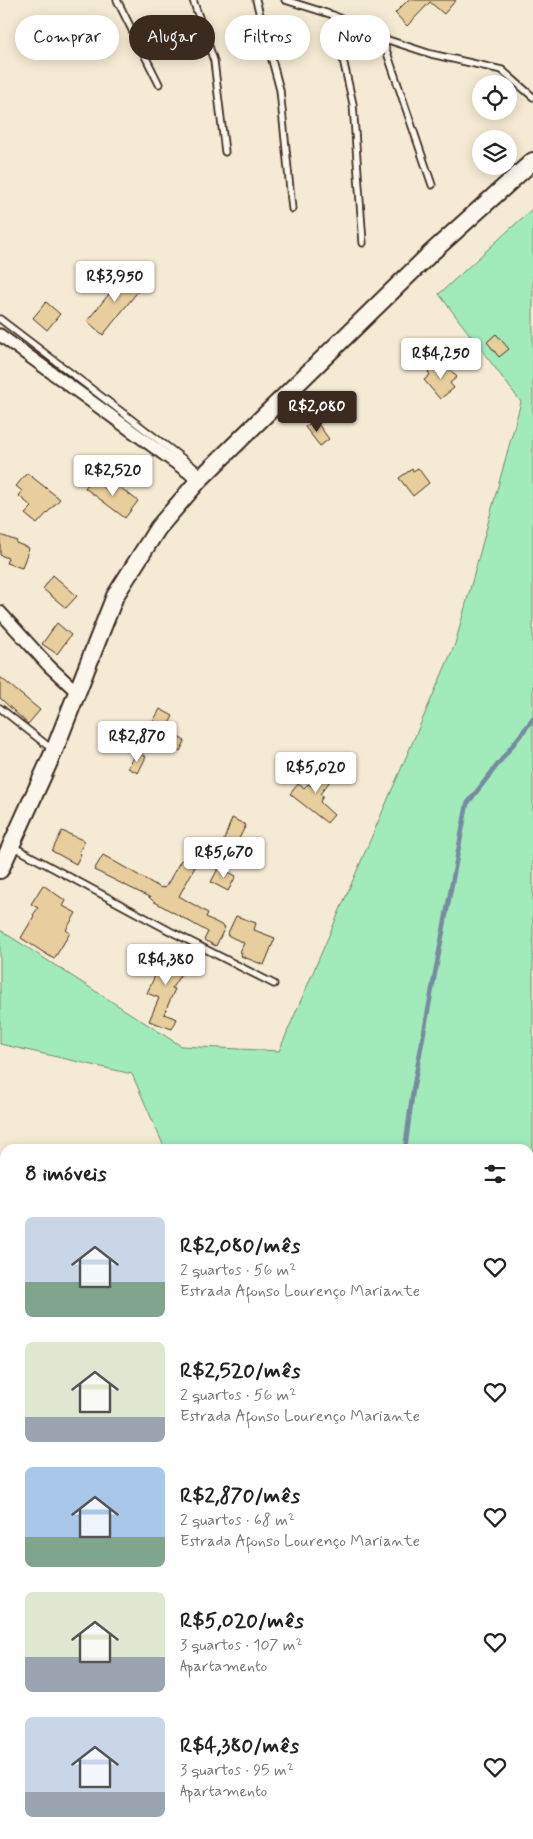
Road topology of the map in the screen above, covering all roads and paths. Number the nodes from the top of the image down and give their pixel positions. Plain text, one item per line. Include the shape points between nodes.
1 (117, 0) edge
2 (192, 0) edge
3 (256, 0) edge
4 (285, 0) edge
5 (333, 15) edge
6 (390, 41) edge
7 (343, 60) edge
8 (389, 60) edge
9 (159, 84) dead end
10 (533, 97) edge
11 (225, 152) dead end
12 (533, 161) edge
13 (432, 186) dead end
14 (292, 209) dead end
15 (363, 243) dead end
16 (0, 319) edge
17 (0, 335) edge
18 (202, 477) junction
19 (0, 612) edge
20 (77, 692) junction
21 (0, 708) edge
22 (54, 751) junction
23 (5, 857) edge
24 (274, 984) dead end

1 - 9 lane
2 - 11 lane via 214,61
3 - 14 lane via 280,90
4 - 5 lane
6 - 10 lane via 431,54 502,70
7 - 15 lane via 353,104
8 - 13 lane
12 - 18 main road via 432,252
16 - 18 lane
17 - 18 street
18 - 20 main road via 158,528 115,596
19 - 20 street
20 - 22 main road
21 - 22 lane
22 - 23 main road
23 - 24 lane

